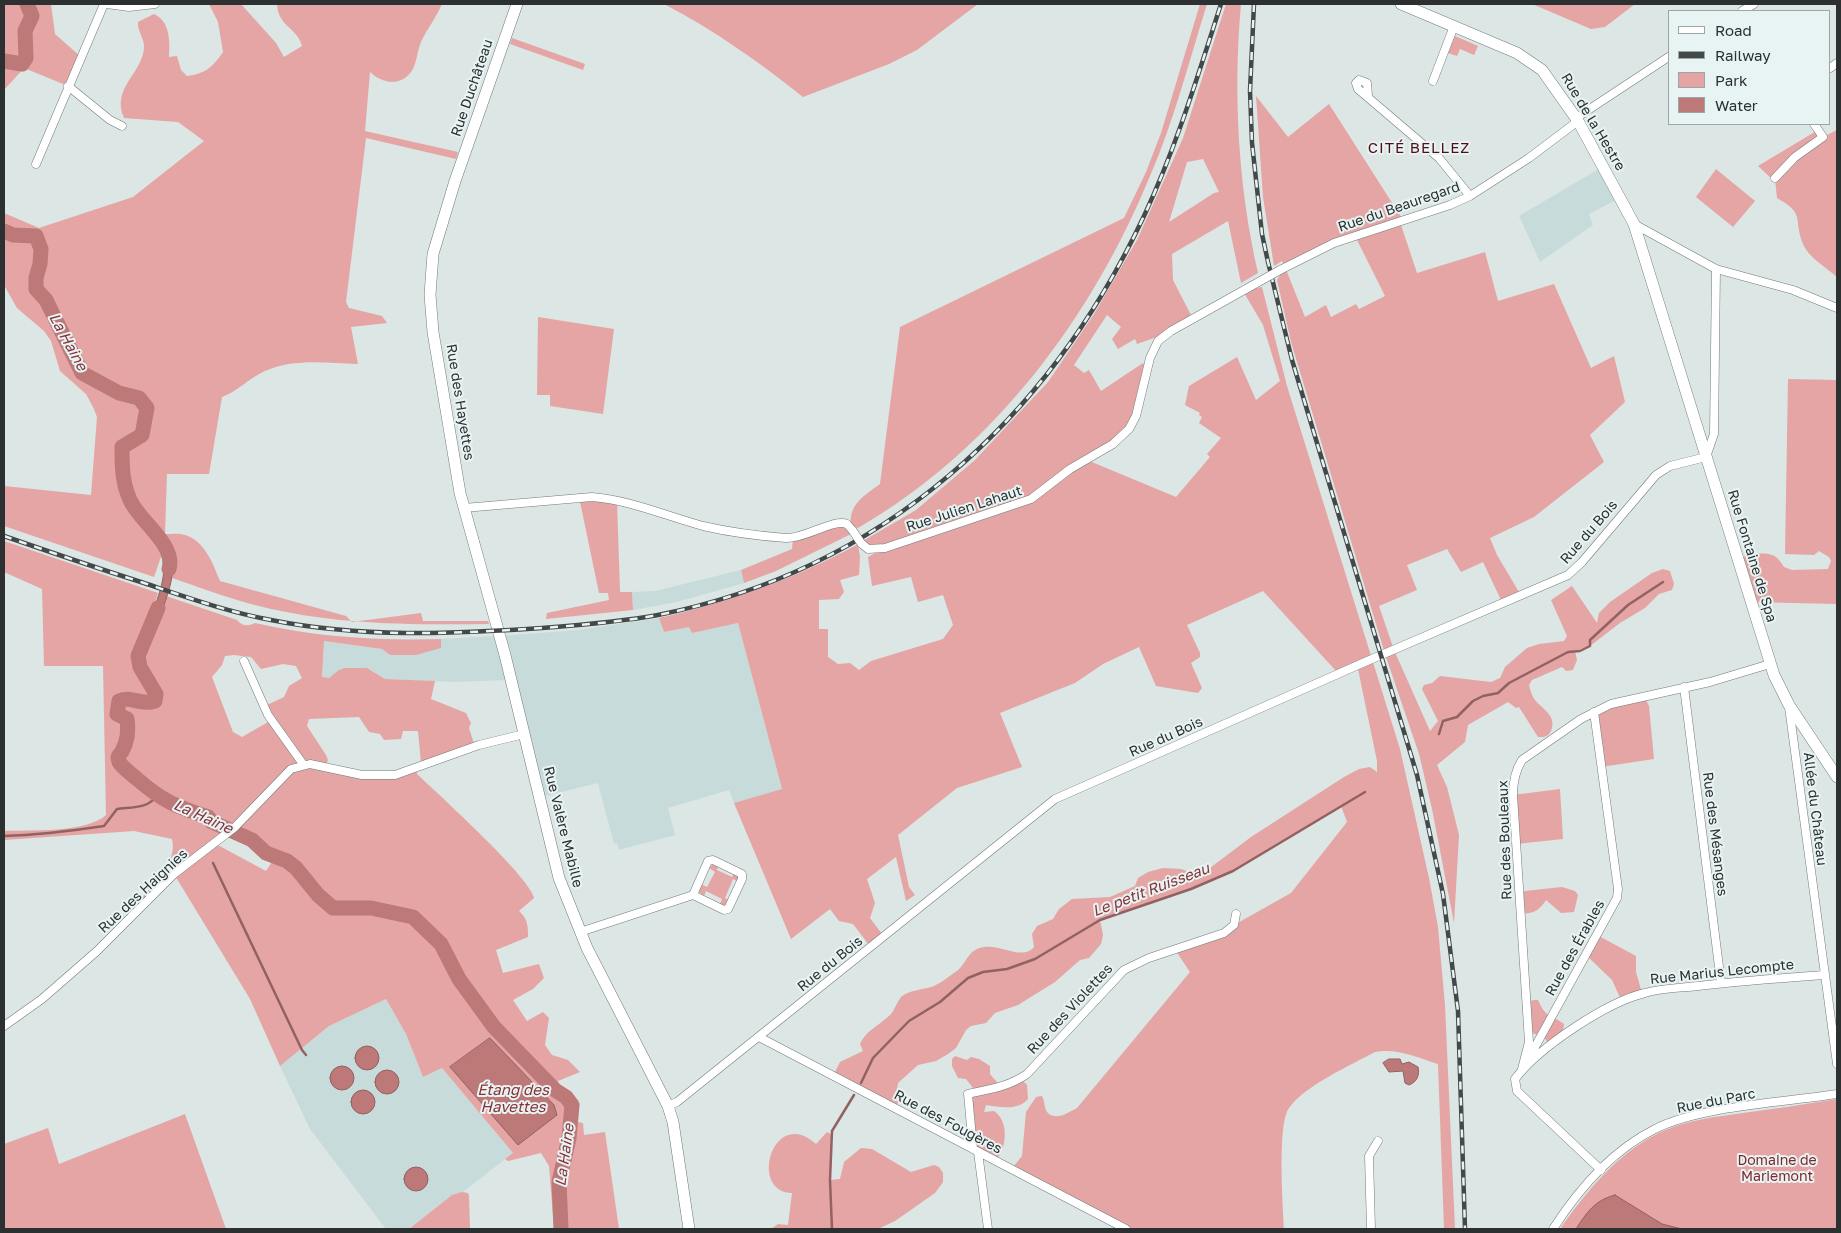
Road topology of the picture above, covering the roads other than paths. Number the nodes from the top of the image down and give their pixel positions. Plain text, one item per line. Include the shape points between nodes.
1 (105, 4) edge
2 (156, 4) edge
3 (517, 4) edge
4 (1401, 4) edge
5 (1454, 26) junction
6 (1668, 57) edge
7 (1433, 82) dead end
8 (68, 86) junction
9 (1368, 96) dead end
10 (1577, 119) junction
11 (1815, 125) edge
12 (122, 126) dead end
13 (36, 164) dead end
14 (1775, 178) dead end
15 (456, 181) joint
16 (1470, 196) junction
17 (1634, 224) junction
18 (1716, 269) junction
19 (1280, 270) joint
20 (1837, 308) edge
21 (1691, 407) joint
22 (1706, 457) junction
23 (464, 508) junction
24 (497, 626) joint
25 (244, 661) dead end
26 (1770, 664) junction
27 (1684, 687) junction
28 (1789, 705) junction
29 (1594, 712) junction
30 (524, 734) junction
31 (303, 764) junction
32 (1837, 777) edge
33 (693, 895) junction
34 (1236, 914) dead end
35 (580, 932) junction
36 (1824, 975) junction
37 (1721, 983) junction
38 (4, 1026) edge
39 (759, 1037) junction
40 (1837, 1064) edge
41 (1522, 1069) junction
42 (1837, 1094) edge
43 (668, 1106) junction
44 (1378, 1141) dead end
45 (976, 1150) junction
46 (1602, 1170) junction
47 (688, 1229) edge
48 (988, 1229) edge
49 (1126, 1229) edge
50 (1371, 1229) edge
51 (1553, 1229) edge

1 - 2 street via 129,8
1 - 8 street
3 - 15 street, Rue Duchâteau
4 - 5 street, Rue de la Hestre
5 - 7 street
5 - 10 street, Rue de la Hestre via 1517,53 1536,65 1550,79
6 - 10 street, Rue du Beauregard
8 - 12 street
8 - 13 street
9 - 16 street via 1439,158
10 - 16 street, Rue du Beauregard via 1528,158
10 - 17 street, Rue de la Hestre
11 - 14 street via 1823,137 1795,157
15 - 23 street, Rue des Hayettes via 433,254 430,295 433,332
16 - 19 street, Rue du Beauregard via 1450,206 1325,247
17 - 18 street
17 - 21 street, Rue de la Hestre
18 - 20 street via 1794,290
18 - 22 street via 1714,434
19 - 23 street, Rue Julien Lahaut, bridge via 1170,331 1158,341 1150,358 1136,416 1128,430 1113,444 1064,473 1036,497 884,548 868,549 848,524 840,522 802,537 776,537 711,528 592,497
21 - 22 street, Rue Fontaine de Spa
22 - 26 street, Rue Fontaine de Spa
22 - 39 street, Rue du Bois via 1670,466 1656,475 1582,562 1560,580 1365,662 1055,800
23 - 24 street, Rue des Hayettes
24 - 30 street, Rue Valère Mabille
25 - 31 street via 268,715
26 - 27 street, Rue des Bouleaux
26 - 28 street, Rue Fontaine de Spa
27 - 29 street, Rue des Bouleaux via 1621,701
27 - 37 street, Rue des Mésanges
28 - 32 street, Rue Fontaine de Spa
28 - 36 street, Allée du Château
29 - 41 street, Rue des Érables via 1617,898
29 - 41 street, Rue des Bouleaux via 1522,760 1514,780 1529,1042
30 - 31 street via 479,744 395,775 362,775
30 - 35 street, Rue Valère Mabille via 559,878
31 - 38 street, Rue des Haignies via 284,774 235,827 174,874 97,951
33 - 33 street via 708,862 713,860 742,874 728,909
33 - 35 street
34 - 45 street, Rue des Violettes via 1234,925 1224,933 1149,958 1124,970 1022,1077 1008,1085 968,1094
35 - 43 street, Rue Valère Mabille
36 - 37 street, Rue Marius Lecompte
36 - 40 street, Allée du Château
37 - 41 street, Rue Marius Lecompte via 1642,993 1596,1014
39 - 43 street, Rue du Bois
39 - 45 street, Rue des Fougères
41 - 46 street, Rue des Bouleaux via 1515,1079 1517,1092
42 - 46 street, Rue du Parc via 1678,1120 1634,1141
43 - 47 street, Rue Valère Mabille
44 - 50 street via 1369,1156
45 - 48 street
45 - 49 street, Rue des Fougères
46 - 51 street, Rue du Parc via 1574,1199

